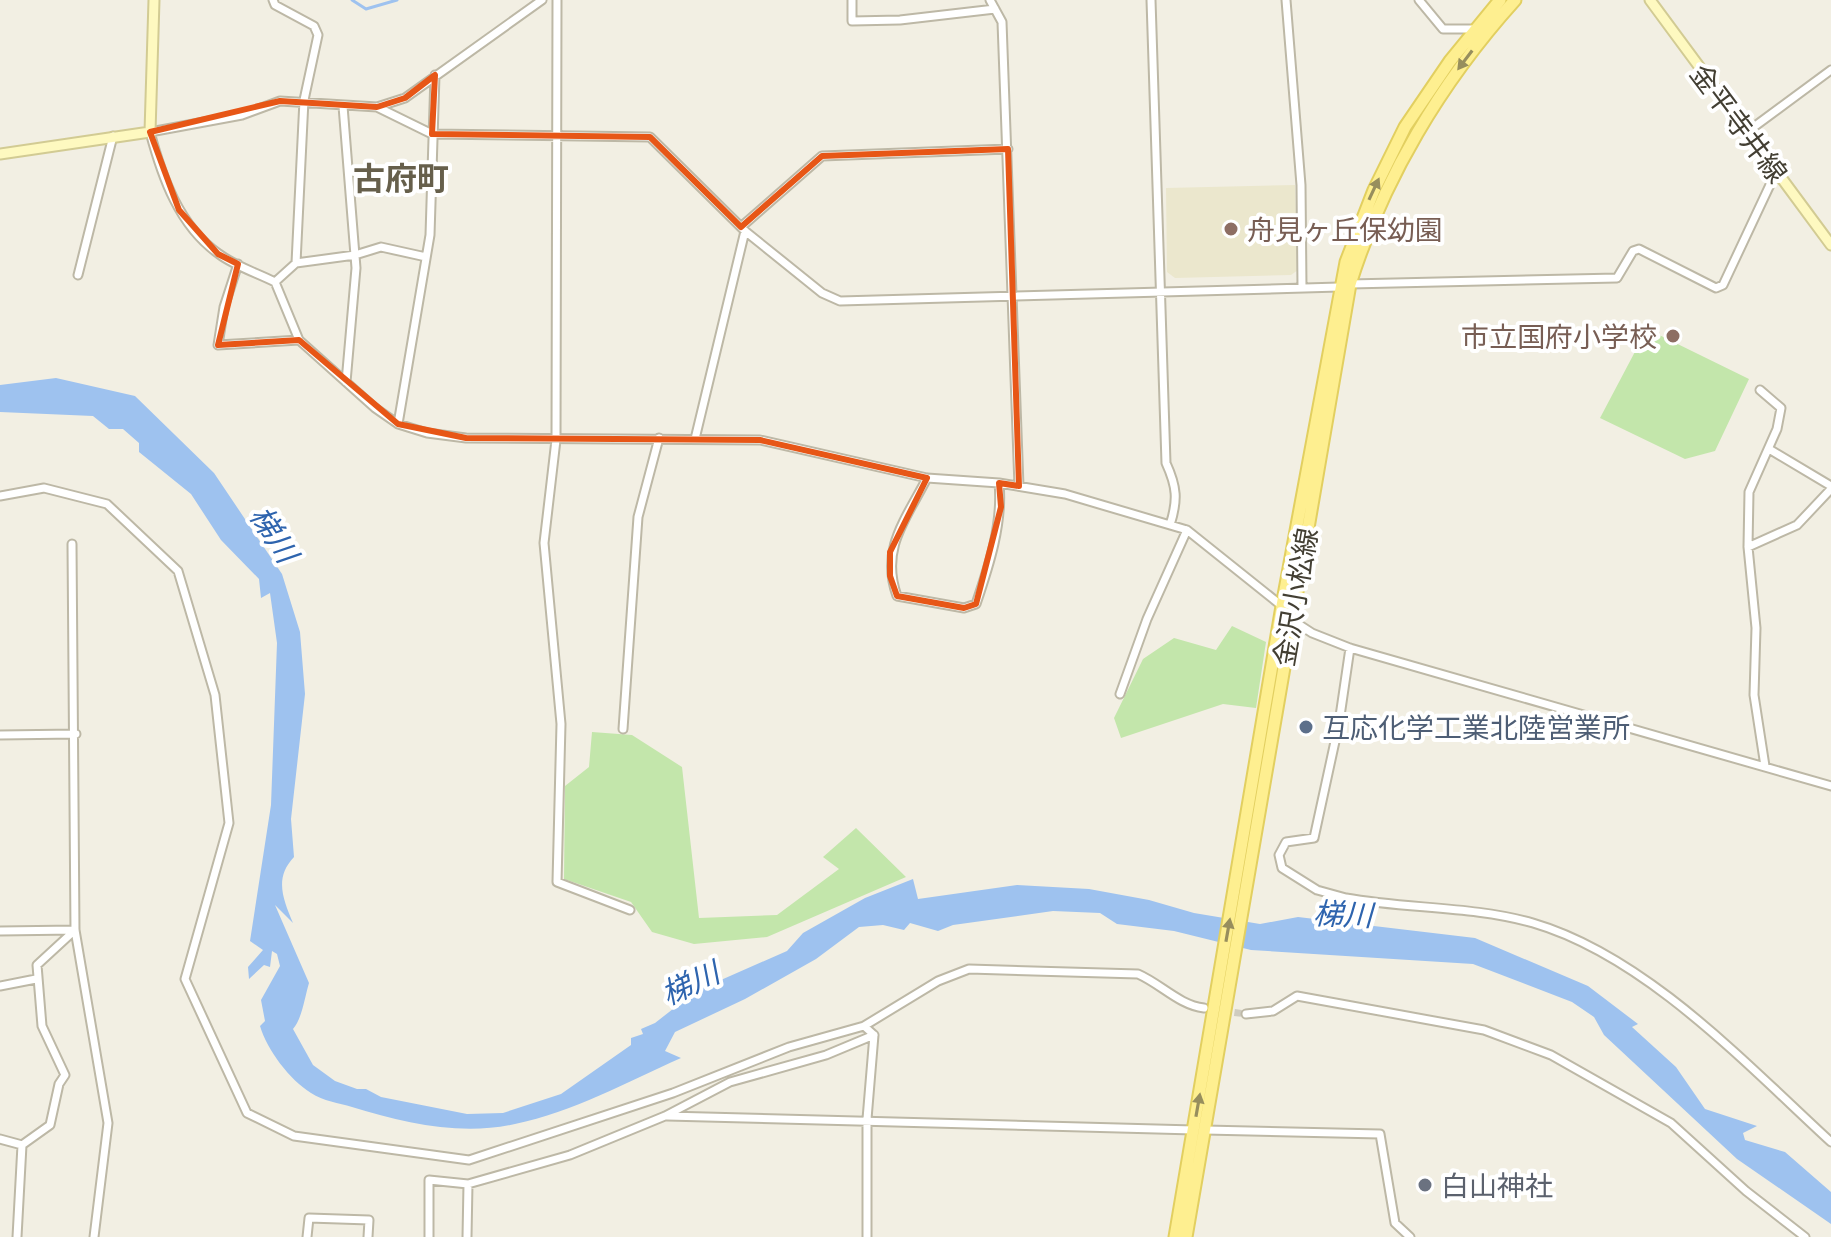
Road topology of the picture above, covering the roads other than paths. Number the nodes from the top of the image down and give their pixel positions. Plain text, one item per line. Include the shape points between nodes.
1 (154, 0) edge
2 (273, 0) edge
3 (542, 0) edge
4 (557, 0) edge
5 (852, 0) edge
6 (990, 0) edge
7 (1151, 0) edge
8 (1286, 0) edge
9 (1419, 0) edge
10 (1500, 0) edge
11 (1515, 0) edge
12 (1650, 0) edge
13 (995, 9) junction
14 (1475, 29) junction
15 (1831, 70) edge
16 (435, 75) junction
17 (304, 100) junction
18 (343, 106) junction
19 (377, 107) junction
20 (150, 132) junction
21 (1747, 132) junction
22 (432, 134) junction
23 (113, 136) junction
24 (556, 136) junction
25 (1008, 149) junction
26 (0, 154) edge
27 (1776, 172) junction
28 (743, 229) junction
29 (1831, 245) edge
30 (355, 255) junction
31 (426, 257) junction
32 (296, 263) junction
33 (238, 264) junction
34 (78, 275) dead end
35 (275, 282) junction
36 (1345, 286) junction
37 (1302, 287) junction
38 (1160, 294) junction
39 (1013, 296) junction
40 (299, 340) junction
41 (346, 382) junction
42 (1760, 390) dead end
43 (398, 424) junction
44 (659, 438) junction
45 (695, 439) junction
46 (556, 440) junction
47 (1769, 449) junction
48 (927, 478) junction
49 (999, 483) junction
50 (1019, 486) junction
51 (1831, 487) edge
52 (0, 496) edge
53 (1170, 525) junction
54 (1187, 530) junction
55 (72, 544) dead end
56 (1748, 547) junction
57 (1282, 606) junction
58 (1292, 620) junction
59 (1350, 648) junction
60 (1120, 694) dead end
61 (623, 729) dead end
62 (76, 734) junction
63 (0, 735) edge
64 (1765, 766) junction
65 (1831, 786) edge
66 (1244, 869) junction
67 (630, 910) dead end
68 (75, 930) junction
69 (0, 931) edge
70 (36, 979) junction
71 (0, 986) edge
72 (1204, 1008) dead end
73 (1246, 1014) tunnel mouth
74 (864, 1026) junction
75 (1218, 1026) junction
76 (874, 1035) junction
77 (665, 1116) junction
78 (867, 1119) junction
79 (1200, 1130) junction
80 (0, 1139) edge
81 (1831, 1142) edge
82 (22, 1145) junction
83 (468, 1184) junction
84 (17, 1237) edge
85 (94, 1237) edge
86 (307, 1237) edge
87 (368, 1237) edge
88 (429, 1237) edge
89 (467, 1237) edge
90 (867, 1237) edge
91 (1175, 1237) edge
92 (1186, 1237) edge
93 (1410, 1237) edge
94 (1805, 1237) edge

1 - 20 main road
2 - 17 street via 314,26 318,35
3 - 16 street
4 - 24 street
5 - 13 street via 852,21
6 - 13 street
7 - 38 street
8 - 37 street via 1301,185
9 - 14 street via 1443,29
10 - 14 main road, 金沢小松線
11 -> 36 main road, 金沢小松線 via 1461,65 1408,148
12 - 21 main road, 金平寺井線
13 - 25 street via 1002,22
36 -> 14 main road, 金沢小松線 via 1353,238 1405,127
15 - 21 street
16 - 19 street via 405,98
16 - 22 street
17 - 18 street
17 - 20 street
17 - 32 street
18 - 19 street
18 - 30 street
19 - 22 street
20 - 23 main road
20 - 33 street via 163,179 179,210 218,254
21 - 27 main road, 金平寺井線
22 - 24 street
22 - 31 street
23 - 26 main road
23 - 34 street
24 - 28 street via 650,137
24 - 46 street
25 - 28 street via 822,156
25 - 39 street
27 - 29 main road, 金平寺井線
27 - 36 street via 1723,285 1716,288 1639,249 1617,278
28 - 39 street via 822,293 840,301
28 - 45 street
30 - 31 street via 381,247
30 - 32 street
30 - 41 street
31 - 43 street
32 - 35 street
33 - 35 street
33 - 40 street via 218,345
35 - 40 street
36 - 37 street
36 - 57 main road, 金沢小松線
36 - 58 main road, 金沢小松線
37 - 38 street
38 - 39 street
38 - 53 street via 1166,463 1178,501
39 - 50 street
40 - 41 street
41 - 43 street
42 - 47 street via 1781,408
43 - 46 street via 466,438
44 - 45 street
44 - 46 street
44 - 61 street via 638,517
45 - 48 street via 760,440
46 - 67 street via 544,543 561,724 557,882
47 - 51 street
47 - 56 street via 1749,492
48 - 49 street
48 - 49 street via 890,552 890,576 897,596 964,608 976,604 981,588 1001,507
49 - 50 street
50 - 53 street
51 - 56 street via 1797,525
52 - 74 street via 44,488 107,504 178,571 215,695 229,823 185,979 247,1113 294,1136 469,1160 673,1093 789,1047
53 - 54 street
54 - 57 street
54 - 60 street
55 - 62 street
56 - 64 street via 1756,628 1754,695
57 - 66 main road, 金沢小松線
58 - 59 street
58 - 66 main road, 金沢小松線
59 - 64 street
59 - 81 street via 1314,838 1286,842 1279,855 1282,868 1317,890 1346,898 1531,923 1590,947 1687,1013
62 - 63 street
62 - 68 street
64 - 65 street
75 -> 66 main road, 金沢小松線 via 1217,992
66 - 75 main road, 金沢小松線 via 1231,992
68 - 69 street
68 - 70 street via 39,961
68 - 85 street via 108,1123
70 - 71 street
70 - 82 street via 42,1026 65,1075 50,1125
72 - 74 street via 1187,1006 1138,974 969,969 938,981
73 - 94 street via 1273,1011 1297,996 1513,1038 1671,1123
74 - 76 street
75 - 79 main road, 金沢小松線
76 - 77 street via 826,1055 730,1082
76 - 78 street
77 - 78 street
77 - 83 street via 570,1155
78 - 79 street
78 - 90 street
79 - 91 main road, 金沢小松線
79 - 92 main road, 金沢小松線
79 - 93 street via 1380,1134 1395,1223
80 - 82 street
82 - 84 street
83 - 88 street via 429,1180
83 - 89 street
86 - 87 street via 309,1218 369,1220

